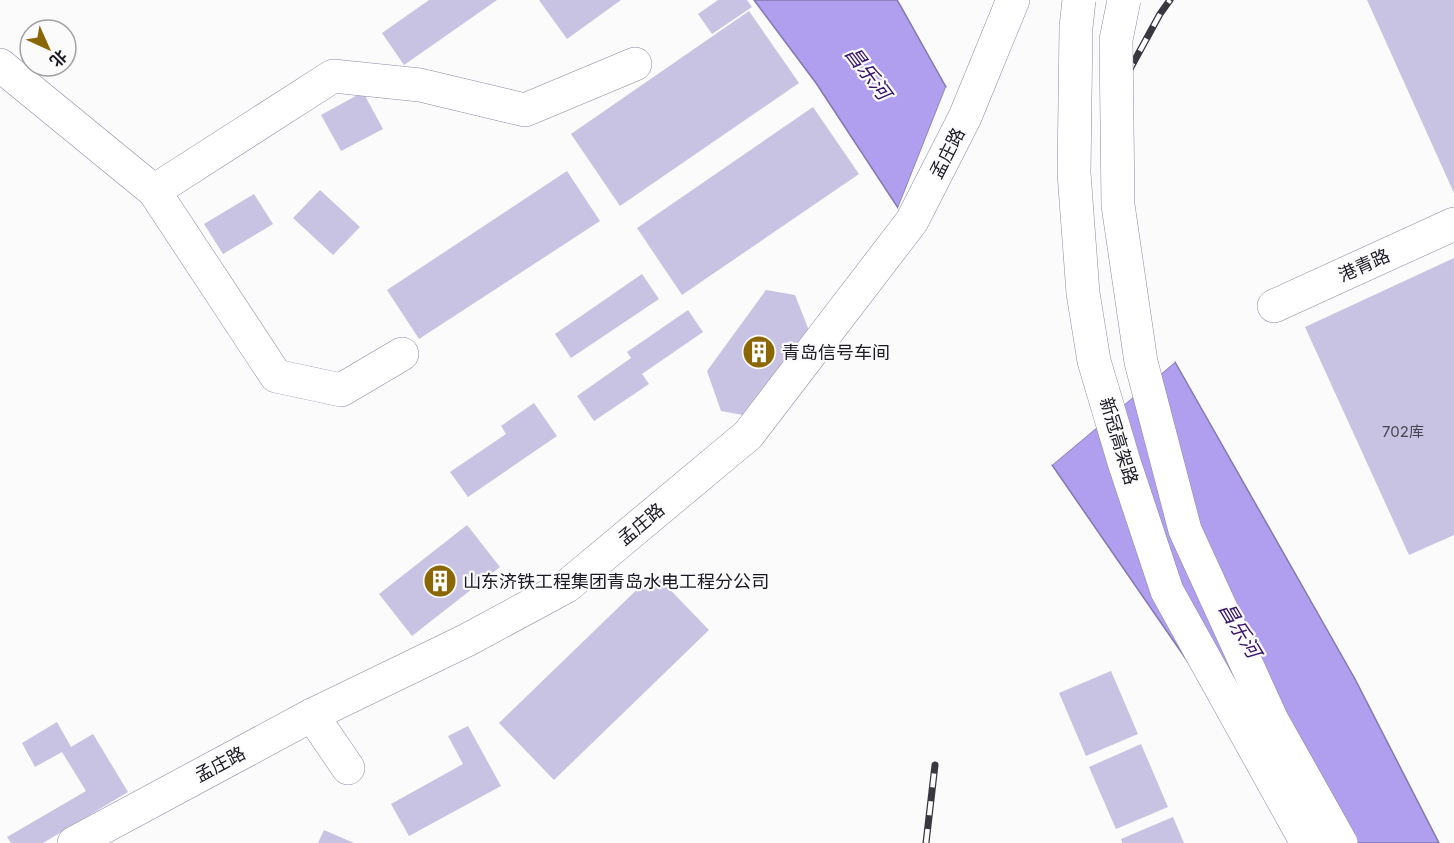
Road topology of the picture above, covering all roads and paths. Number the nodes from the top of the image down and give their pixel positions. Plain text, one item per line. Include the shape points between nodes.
1 (1013, 0) edge
2 (1079, 0) edge
3 (1124, 0) edge
4 (635, 64) dead end
5 (0, 65) edge
6 (154, 191) junction
7 (1454, 224) edge
8 (1274, 306) dead end
9 (402, 354) dead end
10 (312, 715) junction
11 (348, 768) dead end
12 (74, 843) edge
13 (1307, 843) edge
14 (1341, 843) edge

1 - 10 main road, 孟庄路 via 965,117 912,221 748,435 567,586 467,640
2 - 13 main road, 新冠高架路, bridge via 1074,172 1083,293 1094,361 1167,591
3 - 14 main road, bridge via 1116,40 1118,205 1144,373 1185,530 1272,720
4 - 6 main road via 525,110 420,85 333,76
5 - 6 main road
6 - 9 main road via 276,376 341,390
7 - 8 main road, 港青路
10 - 11 main road
10 - 12 main road, 孟庄路

